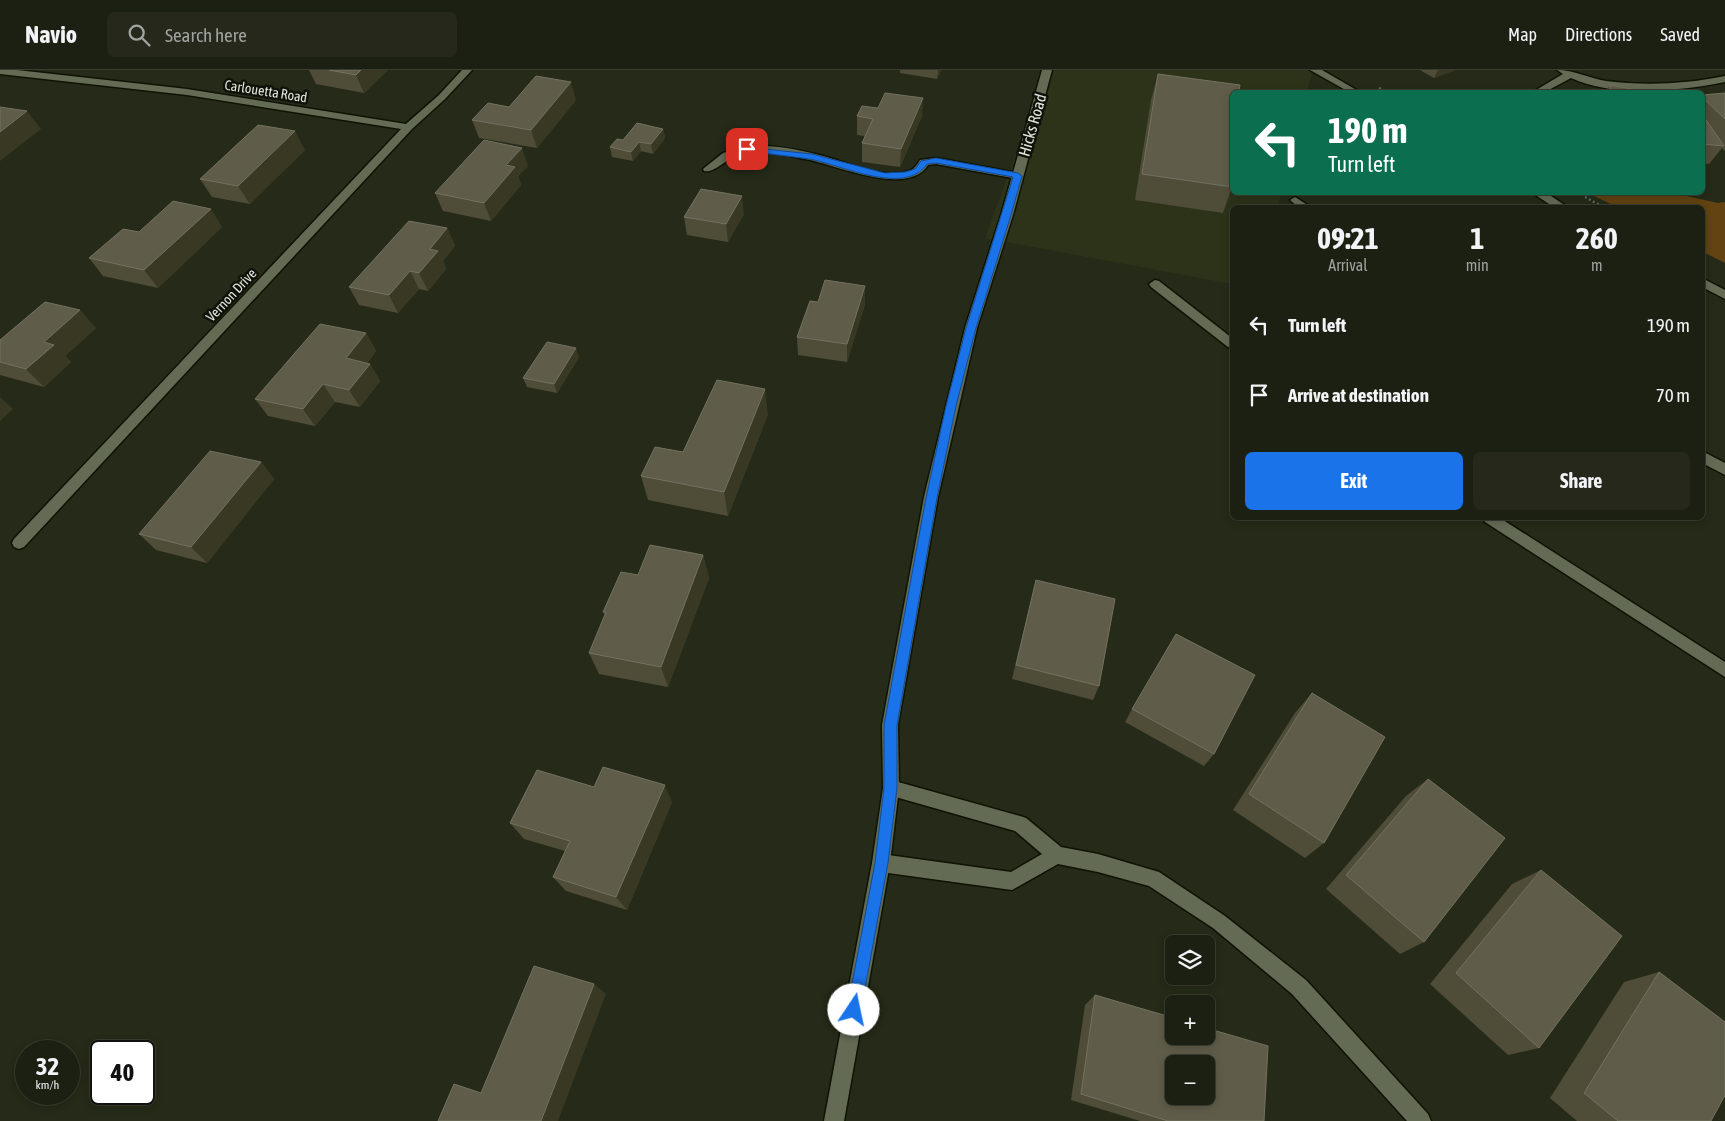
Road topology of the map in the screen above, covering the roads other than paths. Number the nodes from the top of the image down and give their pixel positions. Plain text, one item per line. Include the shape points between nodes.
1 (467, 70) edge
2 (1048, 70) edge
3 (1315, 70) edge
4 (0, 71) edge
5 (1565, 72) edge
6 (1725, 79) edge
7 (1351, 90) edge
8 (1542, 90) edge
9 (408, 127) junction
10 (708, 169) dead end
11 (1018, 176) junction
12 (1541, 195) edge
13 (1295, 200) dead end
14 (1302, 205) edge
15 (1559, 205) edge
16 (1155, 284) dead end
17 (1705, 284) edge
18 (1725, 295) edge
19 (1230, 342) edge
20 (1705, 458) edge
21 (1725, 470) edge
22 (1493, 520) edge
23 (20, 544) dead end
24 (1725, 670) edge
25 (891, 788) junction
26 (1057, 855) junction
27 (882, 863) junction
28 (834, 1121) edge
29 (1421, 1121) edge

1 - 9 street, Vernon Drive
2 - 11 street, Hicks Road
3 - 7 street
4 - 9 street, Carlouetta Road via 187,92
5 - 6 street via 1611,84 1652,88
5 - 8 street
9 - 23 street, Vernon Drive
10 - 11 street via 731,153 747,149 812,157 885,175 906,175 918,171 924,162 936,161
11 - 25 street, Hicks Road via 971,328 931,498 890,725
12 - 15 street
13 - 14 street
16 - 19 street
17 - 18 street
20 - 21 street
22 - 24 street
25 - 26 street via 1020,824
25 - 27 street, Hicks Road
26 - 27 street via 1012,880
26 - 29 street via 1153,878 1219,922 1299,987
27 - 28 street, Hicks Road

